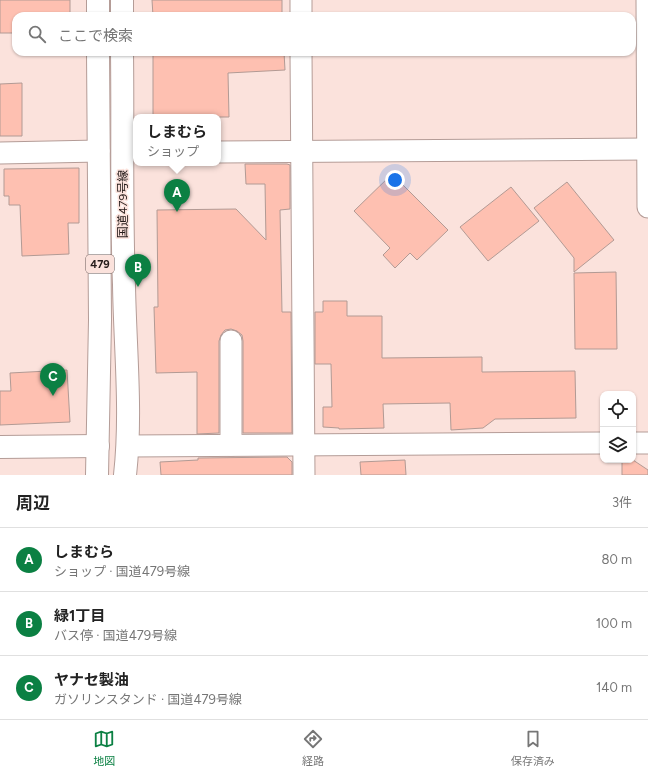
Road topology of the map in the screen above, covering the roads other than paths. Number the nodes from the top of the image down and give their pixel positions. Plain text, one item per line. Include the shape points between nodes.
1 (98, 0) edge
2 (122, 0) edge
3 (301, 0) edge
4 (647, 0) edge
5 (98, 12) edge
6 (122, 12) edge
7 (301, 12) edge
8 (98, 56) edge
9 (122, 56) edge
10 (301, 56) edge
11 (648, 149) edge
12 (302, 150) junction
13 (99, 151) junction
14 (221, 152) edge
15 (0, 153) edge
16 (130, 153) edge
17 (648, 207) edge
18 (231, 341) dead end
19 (600, 443) edge
20 (636, 443) edge
21 (648, 443) edge
22 (304, 445) junction
23 (98, 446) junction
24 (128, 446) junction
25 (231, 446) junction
26 (0, 447) edge
27 (97, 475) edge
28 (125, 475) edge
29 (304, 475) edge

1 - 5 main road
2 - 6 main road
3 - 7 street
4 - 11 street
8 - 13 main road, 国道479号線 / 479
9 - 16 main road, 国道479号線 / 479
10 - 12 street
11 - 12 street
11 - 17 street
12 - 14 street
12 - 22 street
13 - 15 street
13 - 23 main road, 国道479号線 / 479
16 - 24 main road, 国道479号線 / 479 via 124,284
18 - 25 street
19 - 22 street
20 - 21 street
22 - 25 street
22 - 29 street
23 - 26 main road
23 - 27 main road, 国道479号線 / 479
24 - 25 street
24 - 28 main road, 国道479号線 / 479

